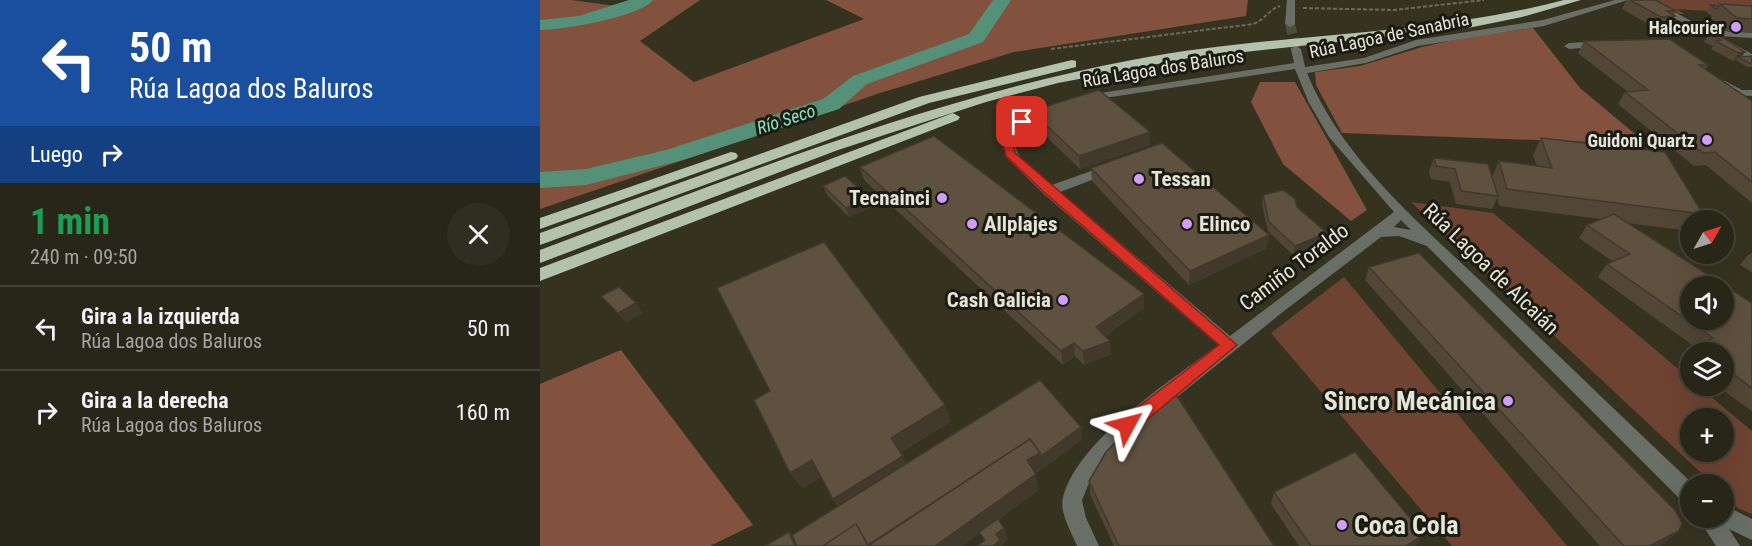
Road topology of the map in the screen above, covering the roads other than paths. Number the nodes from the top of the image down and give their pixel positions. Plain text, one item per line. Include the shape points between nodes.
1 (1531, 0) edge
2 (1576, 0) edge
3 (1624, 0) edge
4 (1646, 0) edge
5 (1290, 4) edge
6 (1290, 24) tunnel mouth
7 (1705, 32) junction
8 (1752, 35) edge
9 (1612, 44) edge
10 (1569, 46) dead end
11 (1296, 50) tunnel mouth
12 (1752, 58) edge
13 (1300, 68) junction
14 (1050, 74) junction
15 (1712, 76) edge
16 (1752, 93) edge
17 (1124, 163) edge
18 (1049, 191) junction
19 (1401, 212) junction
20 (540, 224) edge
21 (1374, 234) junction
22 (540, 239) edge
23 (1434, 244) junction
24 (540, 256) edge
25 (540, 274) edge
26 (1229, 345) junction
27 (1680, 485) edge
28 (1734, 520) edge
29 (1716, 528) edge
30 (1752, 530) edge
31 (1088, 546) edge
32 (1730, 546) edge

1 - 14 highway via 1456,15 1156,48
2 - 14 highway via 1455,26 1213,51
3 - 13 street, Rúa Lagoa de Sanabria via 1544,23 1426,41 1333,67
4 - 7 street
5 - 6 street
7 - 8 street
7 - 12 street
9 - 10 street
11 - 13 street, Rúa Lagoa de Alcaián
13 - 18 street, Rúa Lagoa dos Baluros via 1097,94 1033,116 1011,128 1007,141 1010,154
13 - 19 street, Rúa Lagoa de Alcaián via 1314,103 1335,137
14 - 20 highway via 973,81 868,109
14 - 22 highway via 924,100
14 - 24 highway via 810,154
14 - 25 highway
15 - 16 street via 1740,93
17 - 18 street
18 - 26 street, Rúa Lagoa dos Baluros
19 - 21 street, Camiño Toraldo
19 - 23 street, Rúa Lagoa de Alcaián
21 - 23 street via 1400,231
21 - 26 street, Camiño Toraldo
23 - 27 street, Rúa Lagoa de Alcaián
26 - 31 street, Camiño Toraldo via 1110,439 1081,478 1072,500
28 - 30 street
29 - 32 street

